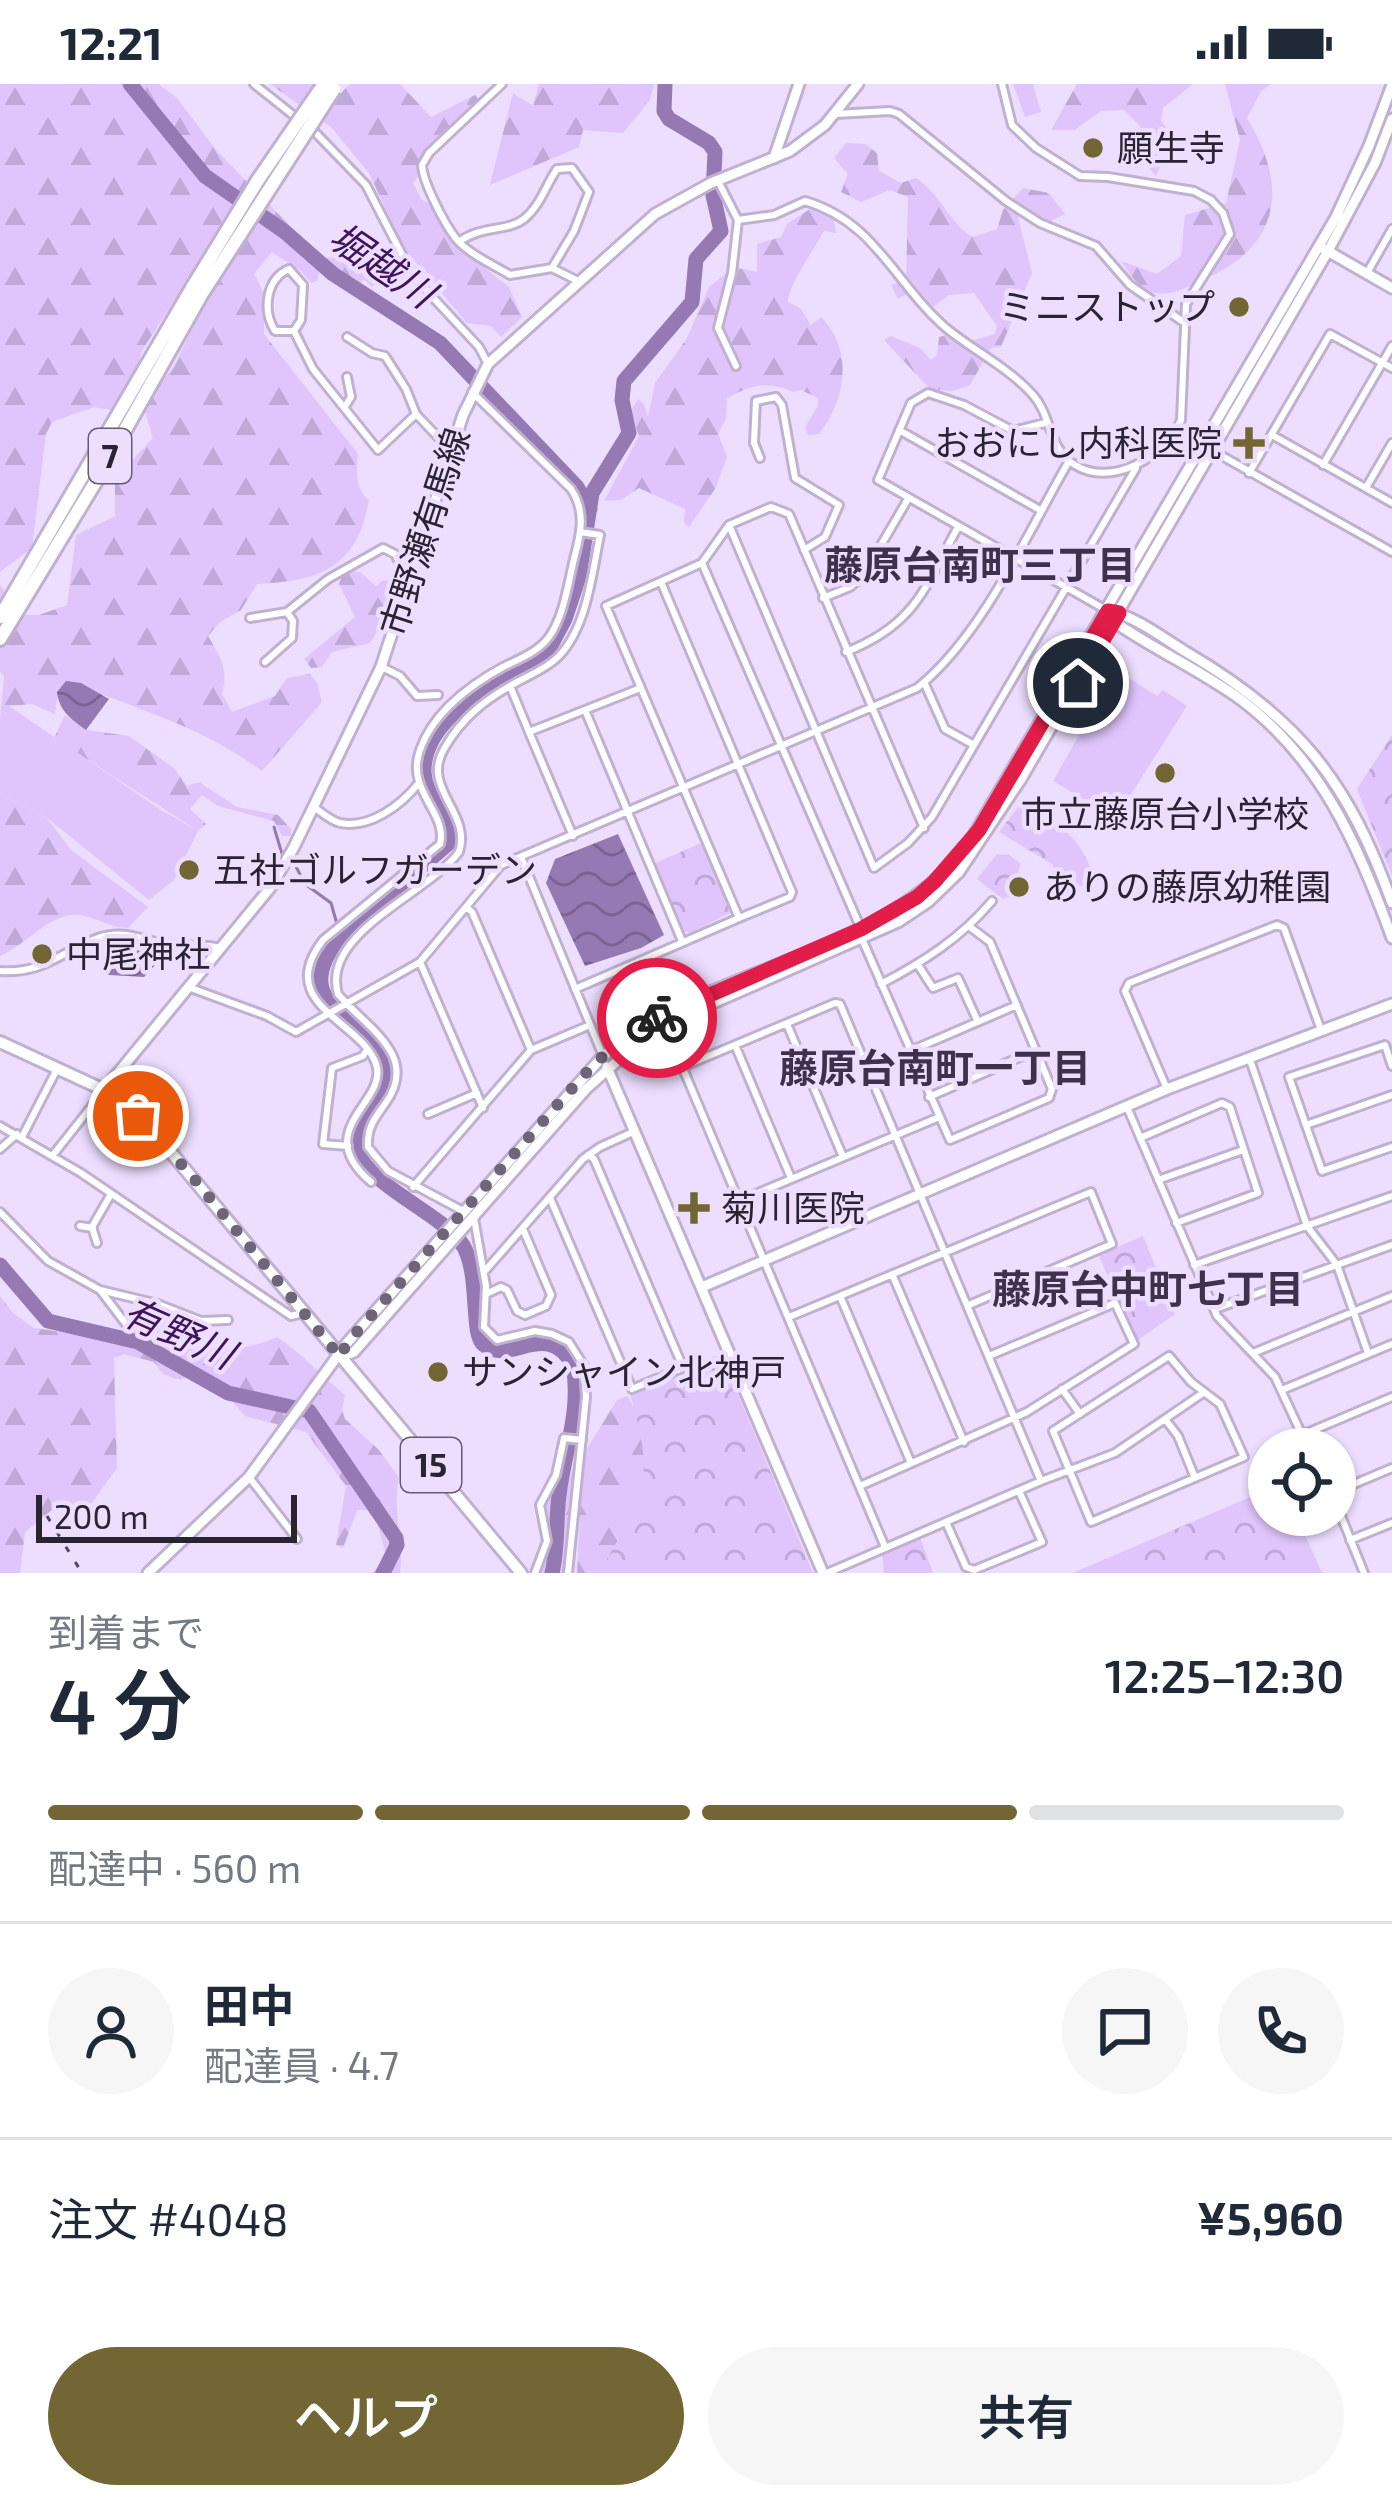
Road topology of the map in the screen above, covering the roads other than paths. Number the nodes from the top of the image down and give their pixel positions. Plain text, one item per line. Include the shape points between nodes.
1 (254, 84) edge
2 (502, 84) edge
3 (800, 84) edge
4 (858, 84) edge
5 (1002, 84) edge
6 (1392, 85) edge
7 (332, 86) edge
8 (835, 114) junction
9 (1392, 119) edge
10 (788, 126) junction
11 (807, 139) junction
12 (774, 158) junction
13 (714, 182) junction
14 (738, 220) junction
15 (1392, 229) edge
16 (459, 242) junction
17 (1324, 249) junction
18 (552, 268) junction
19 (1367, 273) junction
20 (578, 281) junction
21 (1392, 288) edge
22 (1182, 321) junction
23 (294, 331) junction
24 (347, 337) dead end
25 (1392, 346) edge
26 (1382, 362) junction
27 (488, 364) junction
28 (736, 366) dead end
29 (1392, 368) edge
30 (347, 377) dead end
31 (475, 385) junction
32 (344, 408) junction
33 (416, 414) junction
34 (1045, 423) junction
35 (899, 430) junction
36 (1176, 430) junction
37 (1272, 435) junction
38 (1392, 443) edge
39 (1207, 449) junction
40 (452, 451) junction
41 (760, 458) dead end
42 (1069, 461) junction
43 (1137, 464) junction
44 (1323, 465) junction
45 (1249, 473) junction
46 (1366, 488) junction
47 (908, 499) junction
48 (1392, 503) edge
49 (1040, 510) junction
50 (728, 525) junction
51 (958, 527) junction
52 (582, 532) junction
53 (804, 550) junction
54 (1392, 552) edge
55 (1013, 558) junction
56 (702, 563) junction
57 (661, 582) junction
58 (1066, 589) junction
59 (824, 598) junction
60 (400, 611) junction
61 (287, 612) junction
62 (7, 616) edge
63 (1113, 616) junction
64 (250, 618) dead end
65 (0, 639) edge
66 (846, 652) junction
67 (266, 662) dead end
68 (381, 667) junction
69 (924, 682) junction
70 (510, 686) junction
71 (640, 688) junction
72 (438, 695) dead end
73 (871, 709) junction
74 (449, 710) junction
75 (585, 710) junction
76 (462, 720) junction
77 (529, 732) junction
78 (817, 732) junction
79 (974, 745) junction
80 (781, 746) junction
81 (739, 765) junction
82 (418, 784) junction
83 (683, 788) junction
84 (313, 806) junction
85 (627, 813) junction
86 (924, 828) junction
87 (573, 836) junction
88 (521, 857) junction
89 (992, 901) dead end
90 (1392, 902) edge
91 (465, 907) junction
92 (739, 918) junction
93 (970, 928) junction
94 (861, 934) junction
95 (1392, 938) edge
96 (682, 941) junction
97 (220, 948) junction
98 (420, 962) junction
99 (918, 965) junction
100 (0, 971) edge
101 (880, 985) junction
102 (188, 987) junction
103 (575, 989) junction
104 (1392, 1004) edge
105 (344, 1005) junction
106 (1017, 1005) junction
107 (329, 1014) junction
108 (978, 1022) junction
109 (787, 1024) junction
110 (590, 1025) junction
111 (1321, 1030) junction
112 (0, 1042) edge
113 (735, 1046) junction
114 (366, 1050) junction
115 (531, 1050) junction
116 (1036, 1050) junction
117 (909, 1051) junction
118 (603, 1056) junction
119 (1249, 1056) junction
120 (1392, 1066) edge
121 (58, 1067) junction
122 (607, 1068) junction
123 (1167, 1089) junction
124 (104, 1090) junction
125 (477, 1093) junction
126 (1392, 1095) edge
127 (929, 1097) junction
128 (1127, 1107) junction
129 (484, 1109) junction
130 (428, 1114) dead end
131 (937, 1118) junction
132 (1306, 1125) junction
133 (0, 1126) edge
134 (635, 1131) junction
135 (897, 1135) junction
136 (20, 1136) junction
137 (1140, 1138) junction
138 (349, 1146) junction
139 (1392, 1147) edge
140 (0, 1149) edge
141 (1244, 1150) junction
142 (52, 1154) junction
143 (588, 1155) junction
144 (843, 1157) junction
145 (790, 1178) junction
146 (1158, 1180) junction
147 (371, 1182) dead end
148 (413, 1187) junction
149 (111, 1194) junction
150 (922, 1194) junction
151 (1392, 1196) edge
152 (550, 1198) junction
153 (739, 1201) junction
154 (0, 1212) edge
155 (463, 1219) junction
156 (1176, 1223) junction
157 (80, 1226) dead end
158 (1307, 1226) junction
159 (93, 1228) junction
160 (523, 1229) junction
161 (97, 1244) dead end
162 (1392, 1246) edge
163 (946, 1253) junction
164 (764, 1261) junction
165 (1194, 1265) junction
166 (1337, 1265) junction
167 (484, 1272) junction
168 (892, 1274) junction
169 (702, 1287) junction
170 (100, 1290) junction
171 (487, 1293) junction
172 (840, 1296) junction
173 (1392, 1296) edge
174 (969, 1305) junction
175 (1213, 1309) junction
176 (1353, 1310) junction
177 (303, 1312) junction
178 (789, 1317) junction
179 (228, 1320) dead end
180 (126, 1324) dead end
181 (1392, 1344) edge
182 (1253, 1353) junction
183 (1368, 1353) junction
184 (989, 1356) junction
185 (340, 1357) junction
186 (1063, 1389) junction
187 (1282, 1390) junction
188 (1203, 1394) junction
189 (1392, 1397) edge
190 (1080, 1414) junction
191 (1015, 1418) junction
192 (1166, 1419) junction
193 (580, 1440) junction
194 (964, 1442) junction
195 (911, 1463) junction
196 (1392, 1468) edge
197 (1070, 1471) junction
198 (249, 1477) junction
199 (1195, 1478) junction
200 (1041, 1481) junction
201 (860, 1486) junction
202 (1356, 1486) edge
203 (1019, 1490) junction
204 (946, 1522) junction
205 (1392, 1522) edge
206 (1349, 1536) edge
207 (297, 1539) dead end
208 (1350, 1540) junction
209 (886, 1547) junction
210 (148, 1573) edge
211 (521, 1573) edge
212 (535, 1573) edge
213 (568, 1573) edge
214 (825, 1573) edge
215 (1364, 1573) edge

1 - 27 street via 346,160 412,276
2 - 16 street via 422,165
3 - 10 street
4 - 8 street, 市野瀬有馬線
5 - 22 street via 1012,125 1080,176 1194,191 1223,213 1230,234 1194,286
6 - 17 street
7 - 62 highway, 7, bridge via 196,292
8 - 11 street, 市野瀬有馬線
8 - 22 street via 899,114 1024,213 1096,247 1130,285
9 - 17 street
10 - 11 street
10 - 12 street
11 - 12 street, 市野瀬有馬線
12 - 13 street, 市野瀬有馬線
13 - 14 street
13 - 20 street, 市野瀬有馬線 via 656,214
14 - 28 street via 718,328
14 - 34 street via 806,200 851,221 934,316 1030,392
15 - 19 street
16 - 18 street via 510,275
16 - 18 street via 523,220 556,169 572,167 589,192
17 - 19 street
17 - 39 street
18 - 20 street
19 - 21 street
20 - 27 street, 市野瀬有馬線
22 - 36 street via 1184,395
23 - 23 street via 303,285 290,268 268,292 269,323 274,331
23 - 32 street
24 - 33 street via 385,356
25 - 26 street
26 - 29 street
26 - 37 street via 1330,334
26 - 44 street
27 - 31 street, 市野瀬有馬線
30 - 32 street
31 - 40 street, 市野瀬有馬線
31 - 52 street via 571,488
32 - 33 street via 378,450
33 - 40 street
34 - 35 street via 1013,431 928,393 911,404
34 - 42 street
35 - 47 street via 878,480
35 - 49 street
36 - 39 street
36 - 43 street
37 - 44 street
37 - 45 street
38 - 46 street
39 - 45 street
39 - 63 street
40 - 60 street, 市野瀬有馬線
41 - 53 street via 756,401 776,397 795,478 839,505 825,537
42 - 43 street via 1096,473
42 - 49 street
43 - 58 street
44 - 46 street
45 - 54 street
46 - 48 street
47 - 51 street
47 - 59 street via 862,576
49 - 55 street
50 - 53 street via 771,508 789,514
50 - 56 street
50 - 78 street
51 - 55 street
51 - 66 street via 912,611
52 - 70 street via 600,535 574,634 561,655
52 - 74 street via 548,637 480,679
53 - 59 street
55 - 58 street
55 - 69 street via 955,653
56 - 57 street
56 - 80 street
57 - 71 street via 606,606
57 - 81 street
58 - 63 street
58 - 79 street
59 - 66 street
60 - 61 street via 393,605 399,559 383,548
60 - 68 street, 市野瀬有馬線
61 - 64 street
61 - 67 street via 292,638
62 - 65 highway, 7
63 - 90 street via 1241,686 1302,739 1355,815
63 - 94 street via 965,850 917,897
63 - 95 street via 1240,699 1305,761 1358,846
66 - 73 street
68 - 72 street via 417,696
68 - 84 street, 市野瀬有馬線
69 - 73 street
69 - 79 street via 944,729
70 - 76 street
70 - 77 street
71 - 75 street
71 - 83 street
73 - 78 street
73 - 86 street
74 - 76 street
74 - 82 street via 422,745
75 - 77 street
75 - 85 street
76 - 105 street via 437,778 462,827 459,852 341,953 334,980
77 - 87 street
78 - 80 street
78 - 86 street via 874,868
79 - 86 street
80 - 81 street
80 - 94 street
81 - 83 street
81 - 92 street via 792,892
82 - 84 street via 366,821 340,823
82 - 107 street via 442,839 316,949 310,984
83 - 85 street
83 - 92 street
84 - 97 street, 市野瀬有馬線 via 269,889
85 - 87 street
85 - 96 street
87 - 88 street
88 - 91 street via 500,865
88 - 103 street
89 - 93 street
91 - 98 street
91 - 115 street
92 - 96 street
93 - 99 street
93 - 106 street via 990,942
94 - 101 street
94 - 118 street via 684,1004
94 - 122 street via 683,1018
96 - 103 street
97 - 100 street via 114,934 37,970
97 - 102 street, 市野瀬有馬線
98 - 105 street
98 - 125 street
99 - 101 street
99 - 108 street via 933,988 958,978
101 - 117 street
102 - 107 street via 292,1033
102 - 124 street, 市野瀬有馬線
103 - 110 street
104 - 111 street
105 - 107 street
105 - 148 street via 396,1057 396,1084 370,1123 368,1147
106 - 108 street
106 - 116 street
107 - 114 street
108 - 117 street
109 - 113 street
109 - 135 street via 840,1004
109 - 144 street
110 - 115 street
110 - 118 street
111 - 119 street
111 - 123 street via 1285,928 1215,947 1125,991
112 - 121 main road, 15
113 - 145 street
113 - 153 street via 684,1071
114 - 138 street via 378,1078 355,1114
114 - 138 street via 332,1068 323,1144
115 - 129 street
116 - 127 street
116 - 131 street via 1049,1098 950,1140
117 - 127 street
118 - 122 street
118 - 155 street
119 - 123 street
119 - 158 street
120 - 132 street via 1384,1045 1289,1077
121 - 124 main road, 15
121 - 136 street
122 - 134 street
122 - 155 street
123 - 128 street
124 - 142 street
124 - 177 main road, 15 via 162,1140
125 - 129 street
125 - 130 street
126 - 132 street
127 - 131 street
128 - 137 street
128 - 150 street
129 - 148 street
131 - 135 street
132 - 139 street via 1322,1171
133 - 136 street
134 - 143 street
134 - 169 street
135 - 144 street
135 - 150 street
136 - 140 street
136 - 142 street
137 - 141 street via 1226,1103
137 - 146 street
138 - 147 street
141 - 146 street
141 - 156 street via 1258,1193
142 - 149 street
143 - 152 street
143 - 152 street via 680,1369 632,1389
144 - 145 street
145 - 153 street
146 - 156 street
148 - 155 street
149 - 159 street
149 - 177 street via 291,1316
150 - 163 street
150 - 164 street
151 - 158 street
152 - 160 street
153 - 164 street
154 - 170 street via 48,1261
155 - 167 street
155 - 185 street
156 - 165 street
157 - 159 street
158 - 165 street
158 - 166 street
159 - 161 street
160 - 167 street
160 - 171 street via 550,1295 546,1306 525,1315 501,1287
162 - 166 street
163 - 168 street
163 - 174 street
163 - 174 street via 1091,1192 1112,1244
164 - 169 street
164 - 178 street
165 - 175 street
166 - 175 street
166 - 176 street
167 - 171 street
168 - 172 street
168 - 194 street
169 - 214 street
170 - 179 street via 202,1321
170 - 180 street
171 - 193 street via 484,1327 492,1337 552,1334 580,1357
172 - 178 street
172 - 195 street
173 - 176 street
174 - 184 street
175 - 182 street
176 - 182 street
176 - 183 street
177 - 185 main road, 15
178 - 201 street
181 - 183 street
182 - 187 street
183 - 187 street
184 - 186 street via 1115,1303 1133,1344
184 - 191 street
185 - 198 street
185 - 211 main road, 15
186 - 190 street
186 - 191 street
187 - 189 street via 1303,1435
188 - 190 street via 1169,1356
188 - 192 street
188 - 199 street via 1220,1404 1244,1457
190 - 197 street via 1053,1431
191 - 194 street
191 - 200 street
192 - 197 street
192 - 199 street
193 - 212 street via 566,1438 540,1504 548,1528
193 - 213 street
194 - 195 street
195 - 201 street
196 - 202 street
197 - 199 street via 1091,1522
197 - 200 street
198 - 207 street
198 - 210 street
200 - 203 street
201 - 209 street
203 - 204 street
203 - 204 street via 1042,1542 974,1570
204 - 209 street
205 - 208 street
206 - 208 street
208 - 215 street
209 - 214 street

